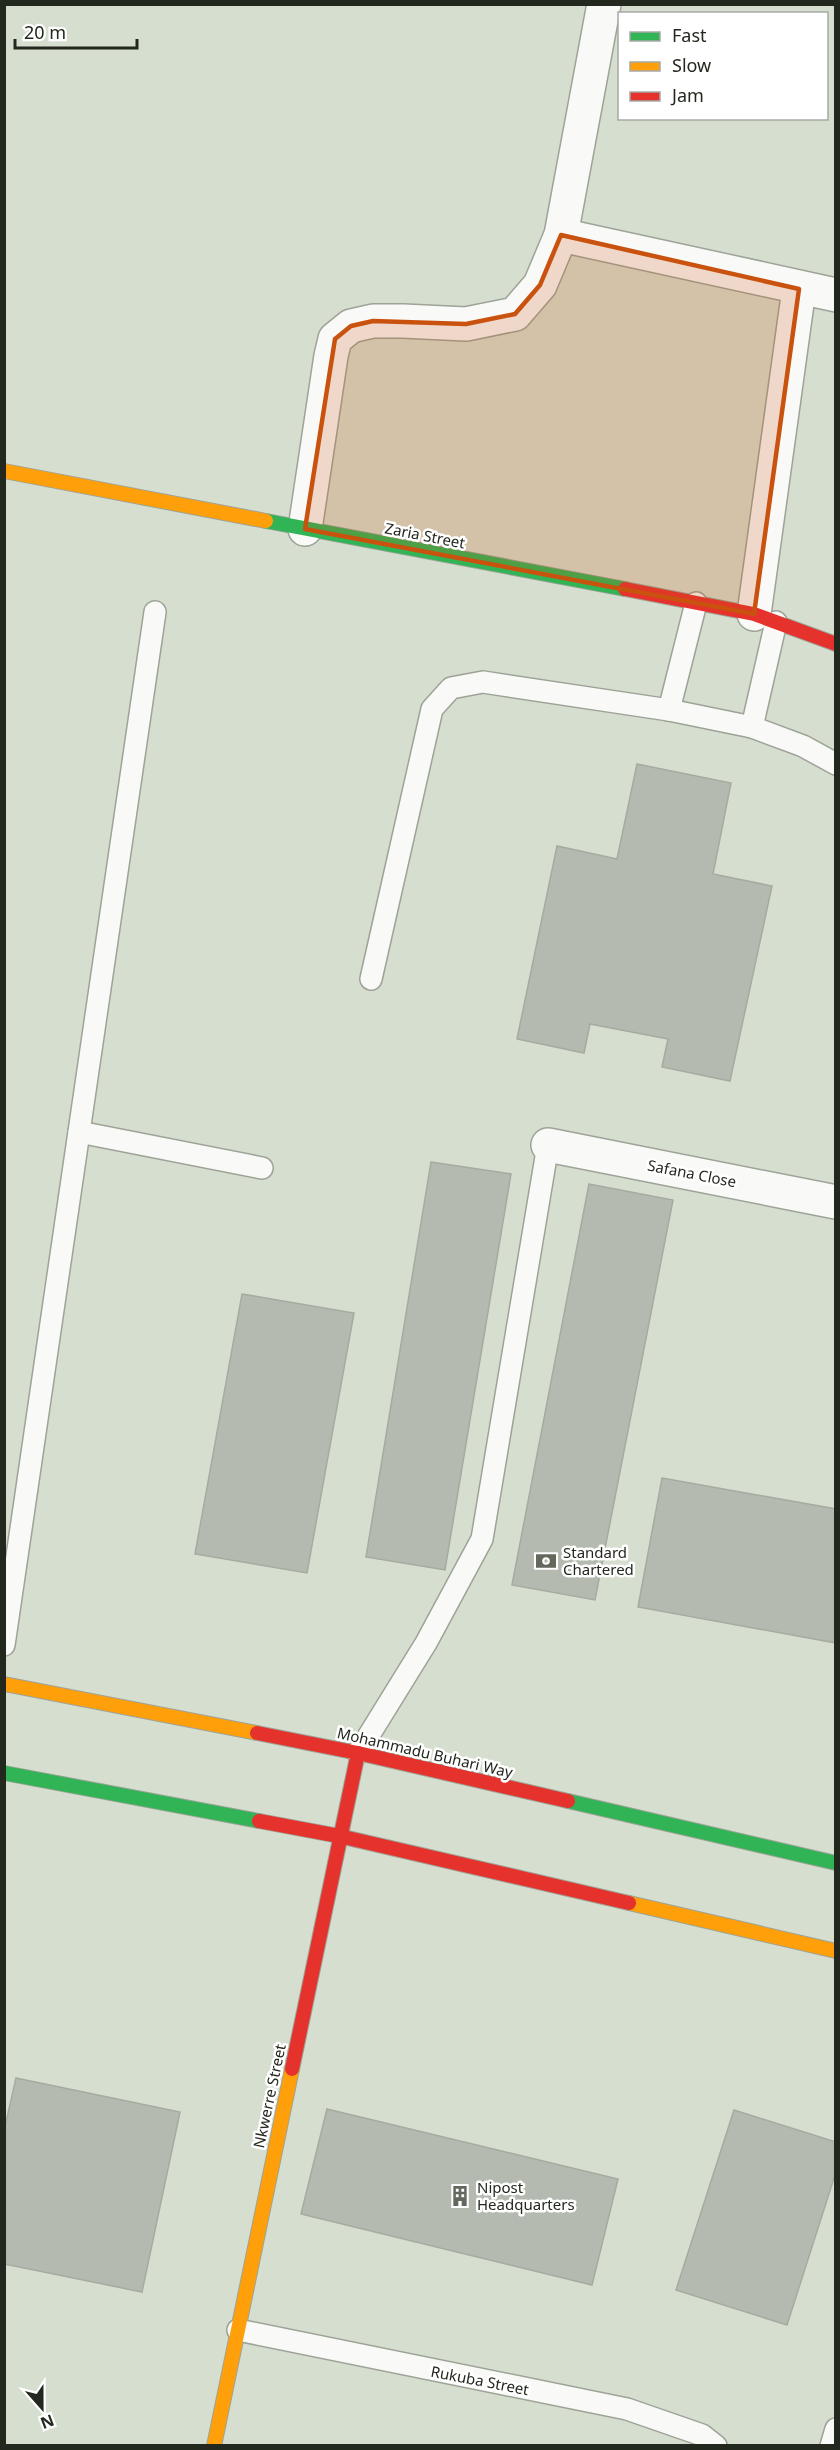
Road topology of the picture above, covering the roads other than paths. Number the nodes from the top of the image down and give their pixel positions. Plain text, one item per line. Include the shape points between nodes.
1 (604, 4) edge
2 (561, 235) junction
3 (799, 289) junction
4 (836, 295) edge
5 (4, 471) edge
6 (305, 529) junction
7 (696, 603) junction
8 (155, 612) dead end
9 (765, 618) junction
10 (836, 644) edge
11 (669, 710) junction
12 (752, 727) junction
13 (836, 764) edge
14 (371, 979) dead end
15 (79, 1132) junction
16 (548, 1145) joint
17 (262, 1168) dead end
18 (836, 1202) edge
19 (4, 1645) edge
20 (4, 1684) edge
21 (358, 1753) junction
22 (4, 1773) edge
23 (339, 1836) junction
24 (836, 1863) edge
25 (836, 1951) edge
26 (238, 2330) junction
27 (836, 2429) edge
28 (214, 2445) edge
29 (716, 2445) edge
30 (831, 2445) edge

1 - 2 street
2 - 3 street
2 - 6 street via 540,285 515,314 466,324 373,321 351,326 335,339
3 - 4 street
3 - 9 street
5 - 6 main road, Zaria Street
6 - 7 main road, Zaria Street
7 - 9 main road, Zaria Street
7 - 11 lane
8 - 15 lane
9 - 10 main road, Zaria Street
9 - 12 lane
11 - 12 lane
11 - 14 lane via 483,682 451,688 432,709
12 - 13 lane via 803,746
15 - 17 lane
15 - 19 lane
16 - 18 street, Safana Close
16 - 21 lane via 482,1539 426,1643
20 - 21 main road, Mohammadu Buhari Way
21 - 23 main road, Nkwerre Street
21 - 24 main road, Mohammadu Buhari Way
22 - 23 main road
23 - 25 main road
23 - 26 main road, Nkwerre Street
26 - 28 main road, Nkwerre Street
26 - 29 lane, Rukuba Street via 627,2409 702,2435
27 - 30 lane

